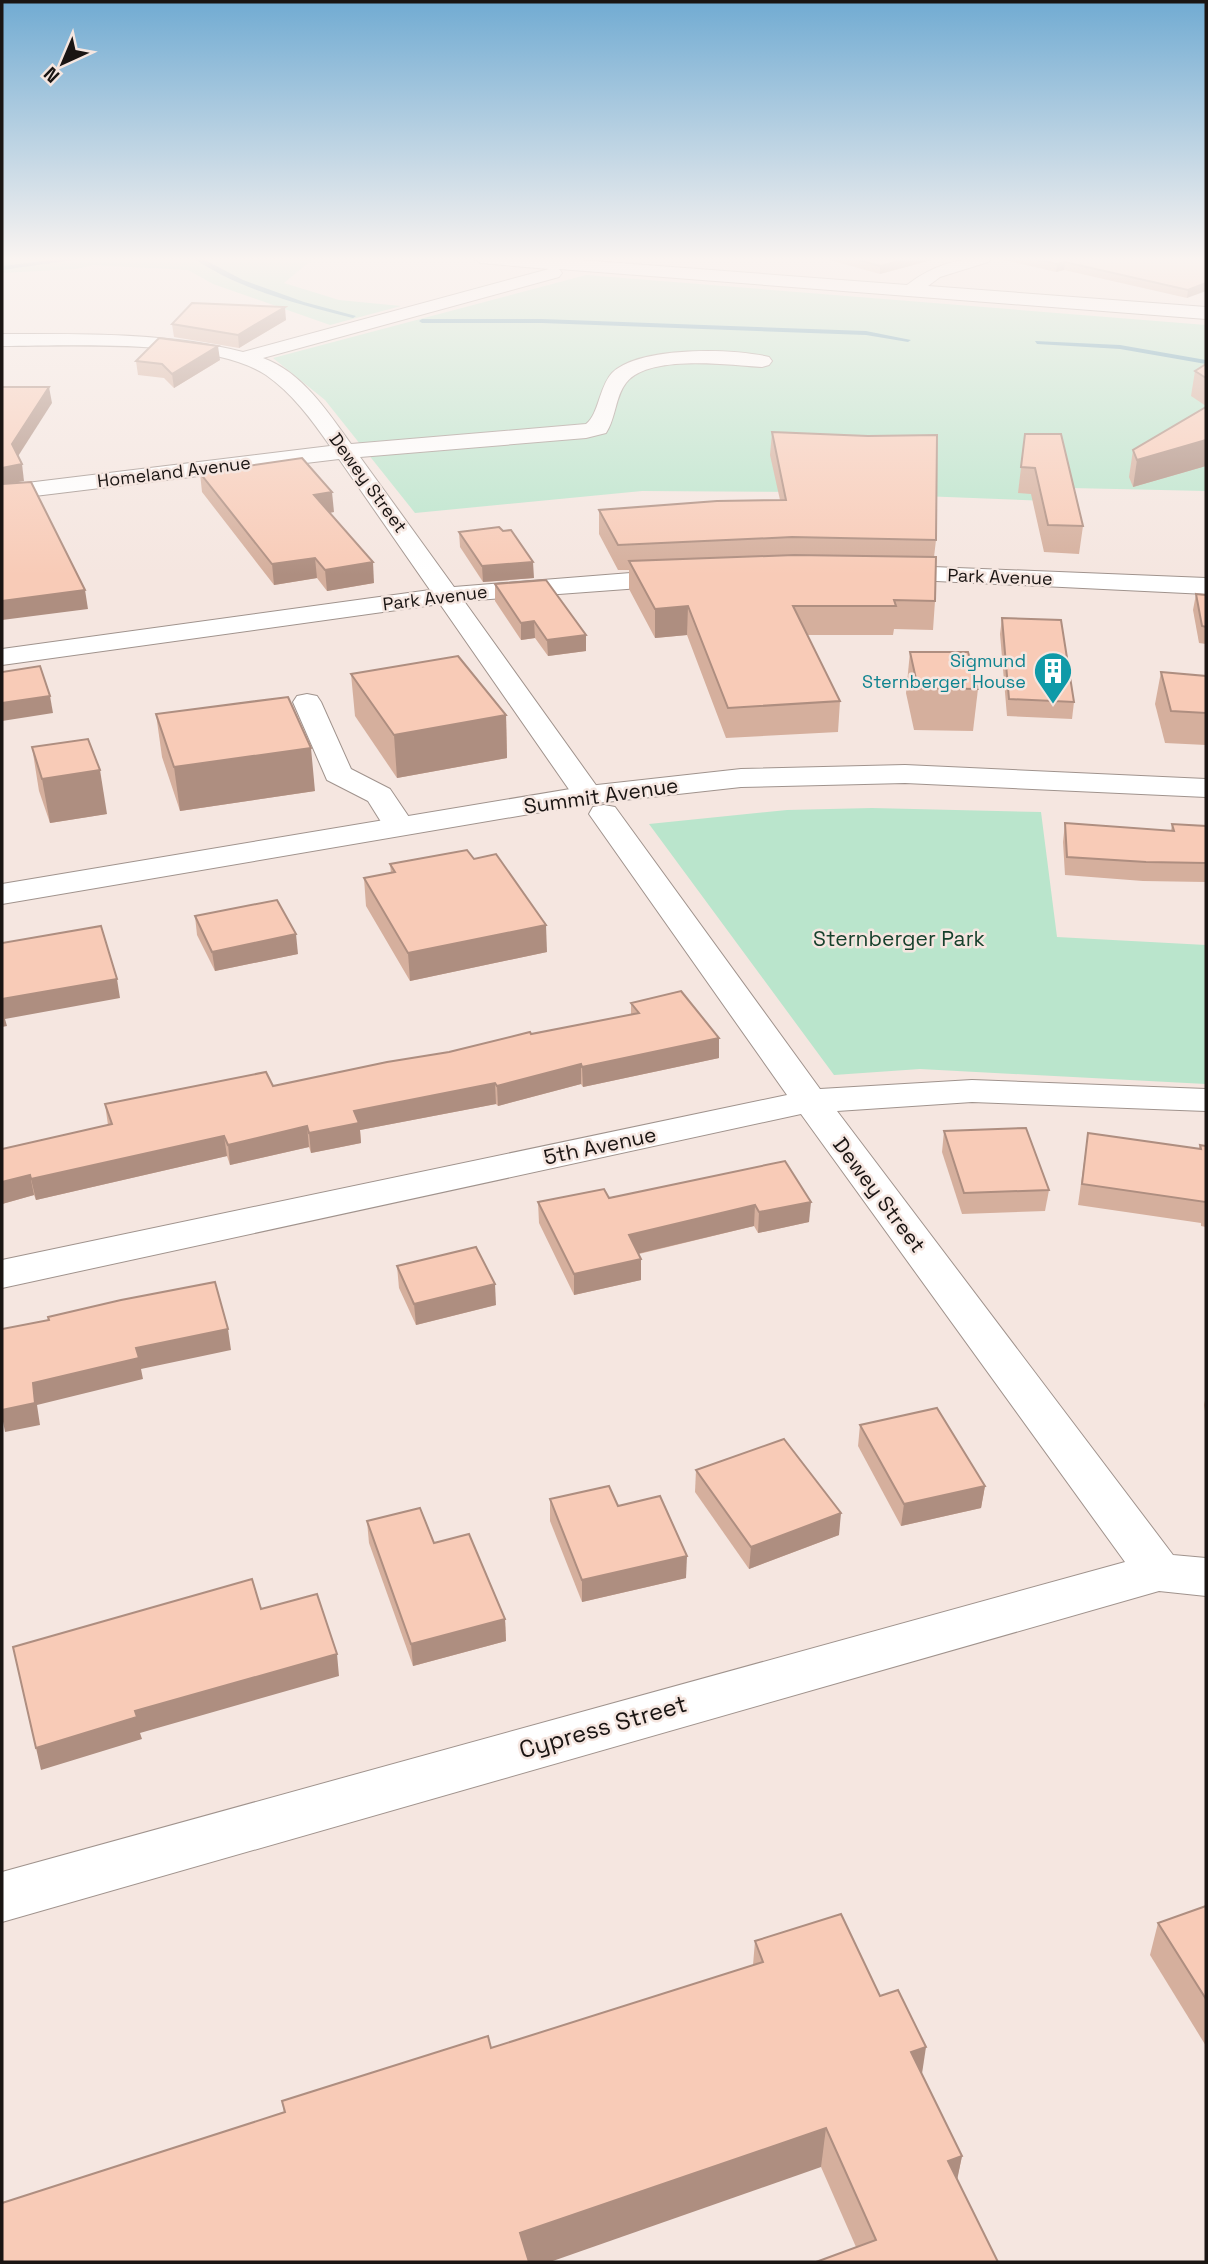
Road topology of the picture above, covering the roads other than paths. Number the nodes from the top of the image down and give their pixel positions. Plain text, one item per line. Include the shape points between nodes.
1 (255, 364) edge
2 (659, 364) edge
3 (346, 451) junction
4 (2, 493) edge
5 (858, 572) edge
6 (705, 575) edge
7 (1206, 586) edge
8 (448, 595) junction
9 (2, 657) edge
10 (307, 702) dead end
11 (1206, 788) edge
12 (1206, 804) edge
13 (596, 805) junction
14 (399, 826) junction
15 (2, 894) edge
16 (2, 914) edge
17 (1206, 1100) edge
18 (810, 1101) junction
19 (2, 1274) edge
20 (1183, 1575) edge
21 (2, 1897) edge

1 - 3 street, Dewey Street via 280,376 317,412
2 - 3 street, Homeland Avenue via 629,370 619,378 598,428
3 - 4 street, Homeland Avenue
3 - 8 street, Dewey Street
5 - 7 street, Park Avenue
6 - 8 street, Park Avenue
8 - 9 street, Park Avenue
8 - 13 street, Dewey Street
10 - 14 street via 338,774 379,795
11 - 13 street, Summit Avenue via 905,774 741,778
12 - 13 street, Summit Avenue via 870,792
13 - 14 street, Summit Avenue
13 - 16 street, Summit Avenue
13 - 18 street, Dewey Street
14 - 15 street, Summit Avenue
17 - 18 street, 5th Avenue via 972,1091
18 - 19 street, 5th Avenue
18 - 20 street, Dewey Street
20 - 21 street, Cypress Street via 261,1822

